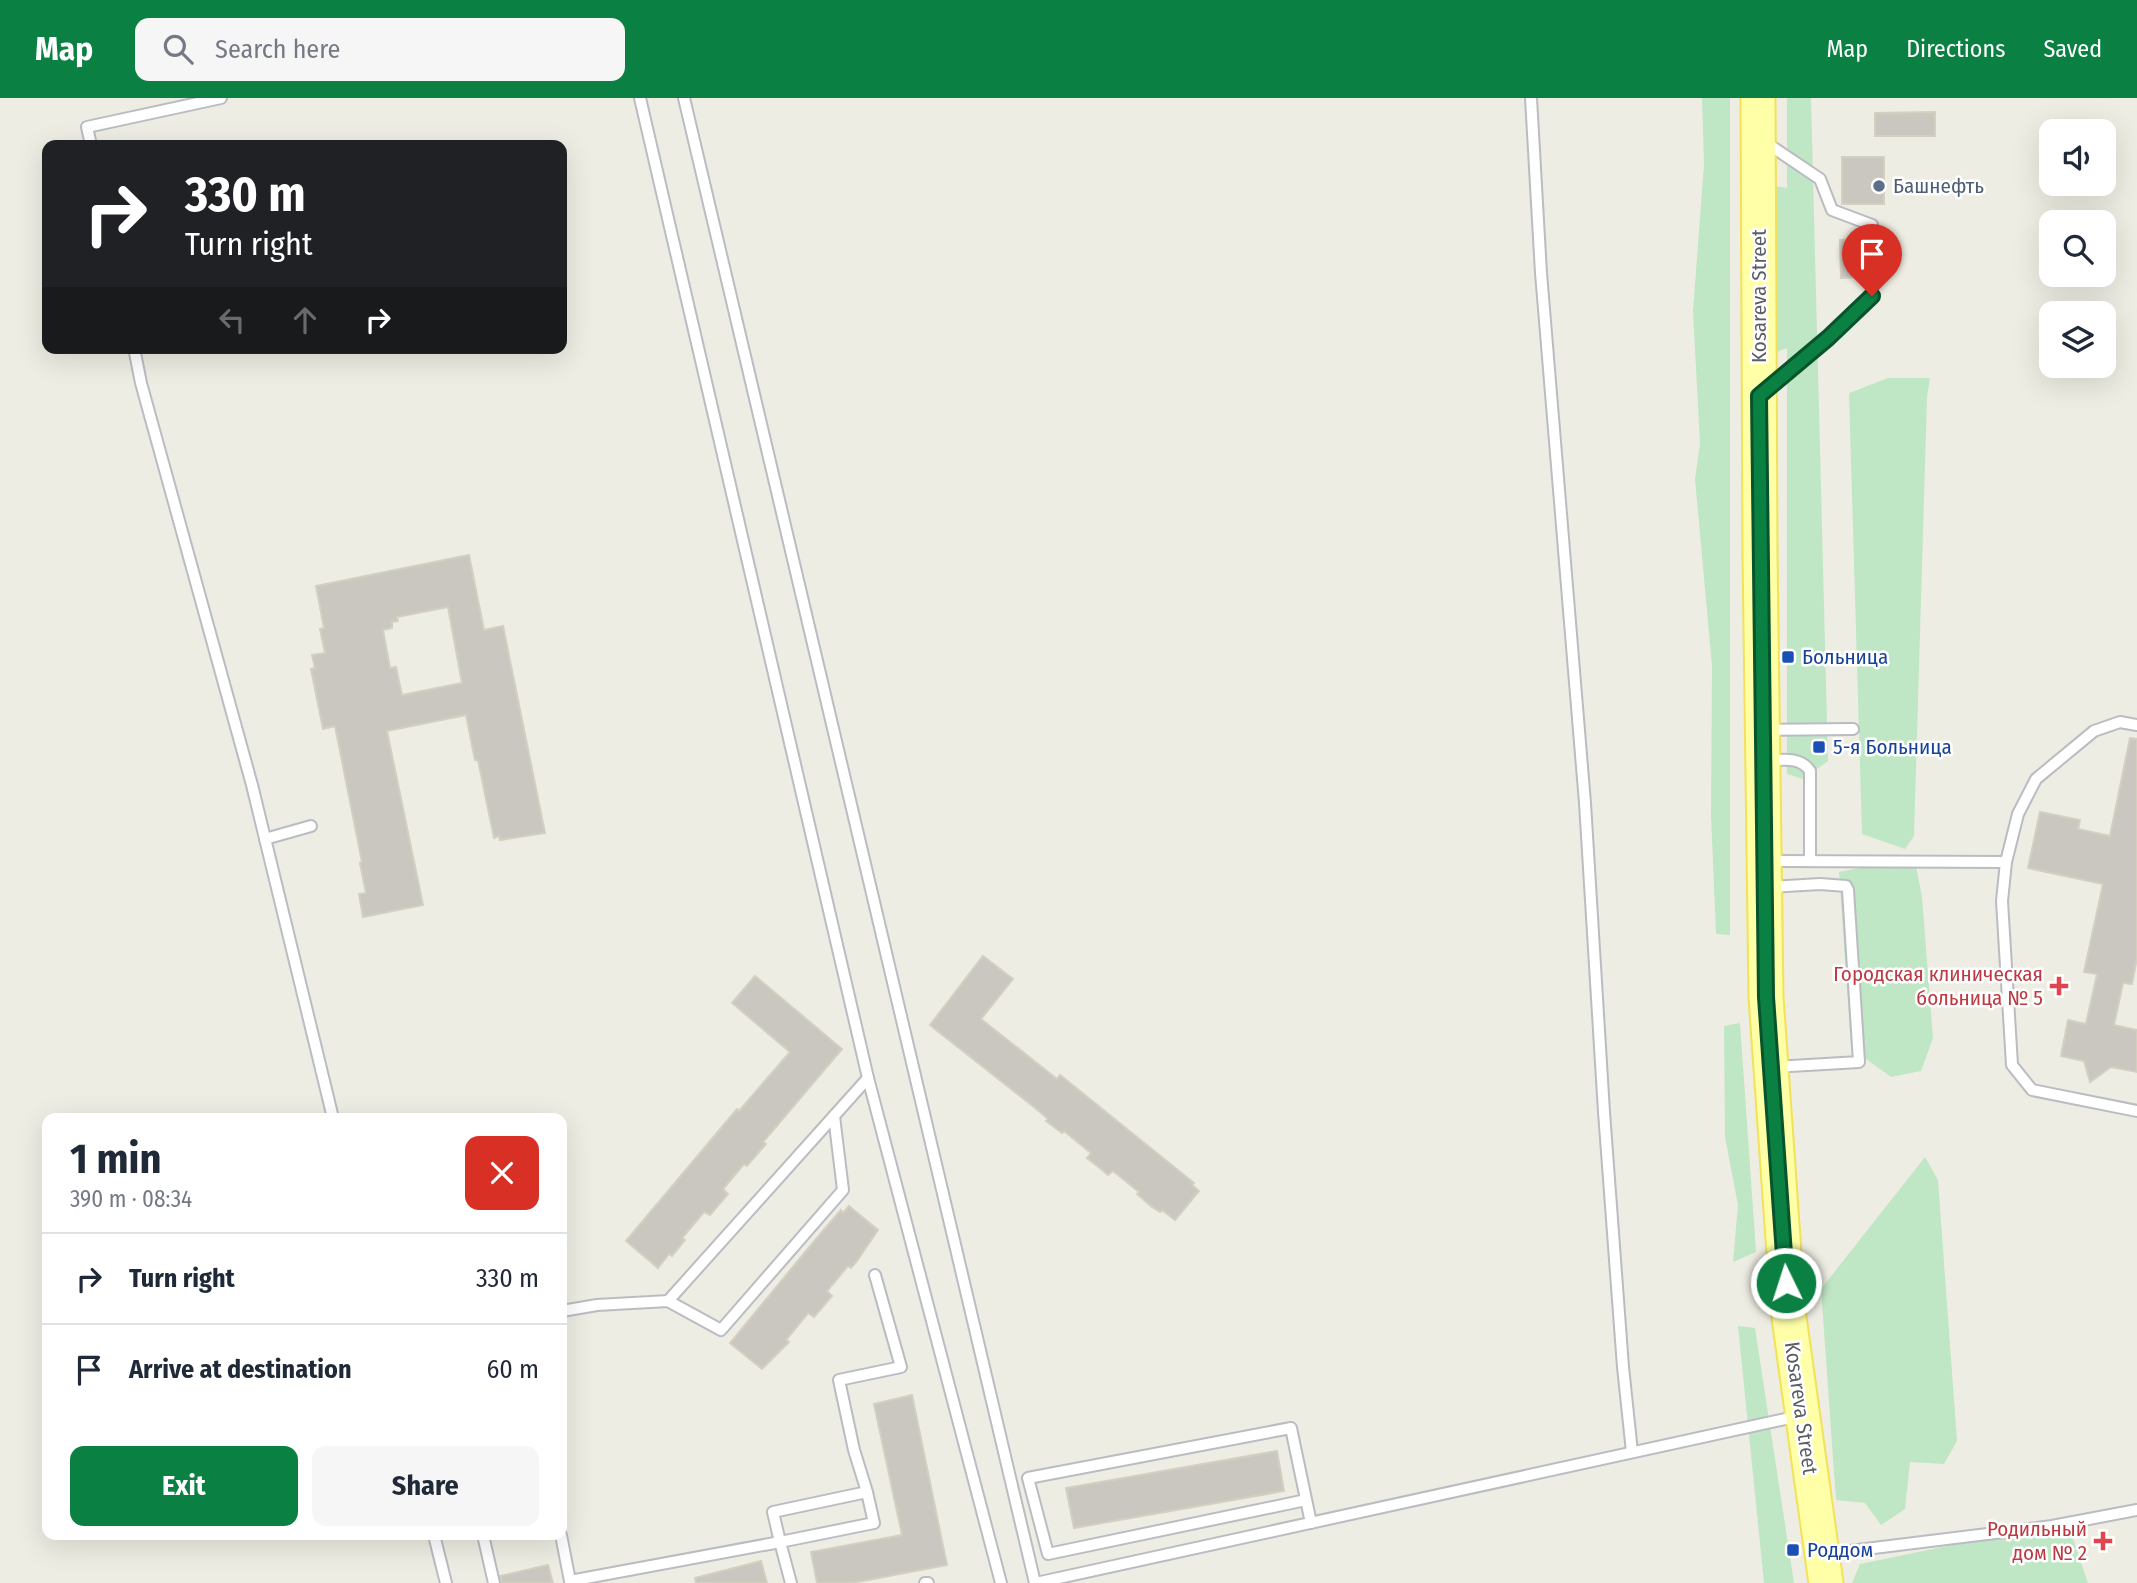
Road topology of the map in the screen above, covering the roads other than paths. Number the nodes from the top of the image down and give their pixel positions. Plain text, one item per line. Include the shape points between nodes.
1 (221, 98) edge
2 (640, 98) edge
3 (684, 98) edge
4 (1531, 98) edge
5 (1758, 98) edge
6 (1758, 137) junction
7 (90, 140) edge
8 (135, 354) edge
9 (1759, 396) junction
10 (2137, 725) edge
11 (1853, 729) dead end
12 (1763, 745) junction
13 (311, 826) dead end
14 (265, 839) junction
15 (1810, 861) junction
16 (2006, 862) junction
17 (1763, 874) junction
18 (1771, 1068) junction
19 (868, 1078) junction
20 (2137, 1111) edge
21 (332, 1113) edge
22 (834, 1116) junction
23 (875, 1275) dead end
24 (668, 1301) junction
25 (567, 1310) edge
26 (1801, 1415) junction
27 (1632, 1452) junction
28 (867, 1492) junction
29 (1306, 1500) junction
30 (2137, 1510) edge
31 (1311, 1522) junction
32 (435, 1540) edge
33 (484, 1540) edge
34 (562, 1540) edge
35 (780, 1542) junction
36 (1824, 1569) edge
37 (446, 1583) edge
38 (494, 1583) edge
39 (791, 1583) edge
40 (1001, 1583) edge
41 (1035, 1583) edge

1 - 7 lane via 87,127
2 - 19 lane
3 - 41 lane
4 - 27 lane
5 - 6 main road, Kosareva Street
6 - 9 main road, Kosareva Street
6 - 9 lane via 1820,178 1832,210 1872,225 1872,296
8 - 14 lane
9 - 12 main road, Kosareva Street
10 - 16 lane via 2120,722 2094,731 2036,779 2018,814
11 - 12 lane
12 - 15 lane via 1805,764 1810,771
12 - 17 main road, Kosareva Street
13 - 14 lane
14 - 21 lane
15 - 16 lane
15 - 17 lane
16 - 20 lane via 2002,901 2012,1065 2032,1090
17 - 18 main road, Kosareva Street
17 - 18 lane via 1846,886 1859,1062
18 - 26 main road, Kosareva Street via 1788,1310
19 - 22 lane
19 - 40 lane
22 - 24 lane
22 - 24 lane via 843,1190 721,1330
23 - 28 lane via 901,1367 839,1380
24 - 25 lane
26 - 27 lane
26 - 36 main road, Kosareva Street
27 - 31 lane
28 - 35 lane via 773,1512
28 - 35 lane via 874,1523
29 - 29 lane via 1291,1428 1028,1478 1048,1554
29 - 31 lane
30 - 36 lane via 2052,1526 1928,1540
31 - 41 lane
32 - 37 lane
33 - 38 lane
34 - 35 lane via 570,1581
35 - 39 lane

